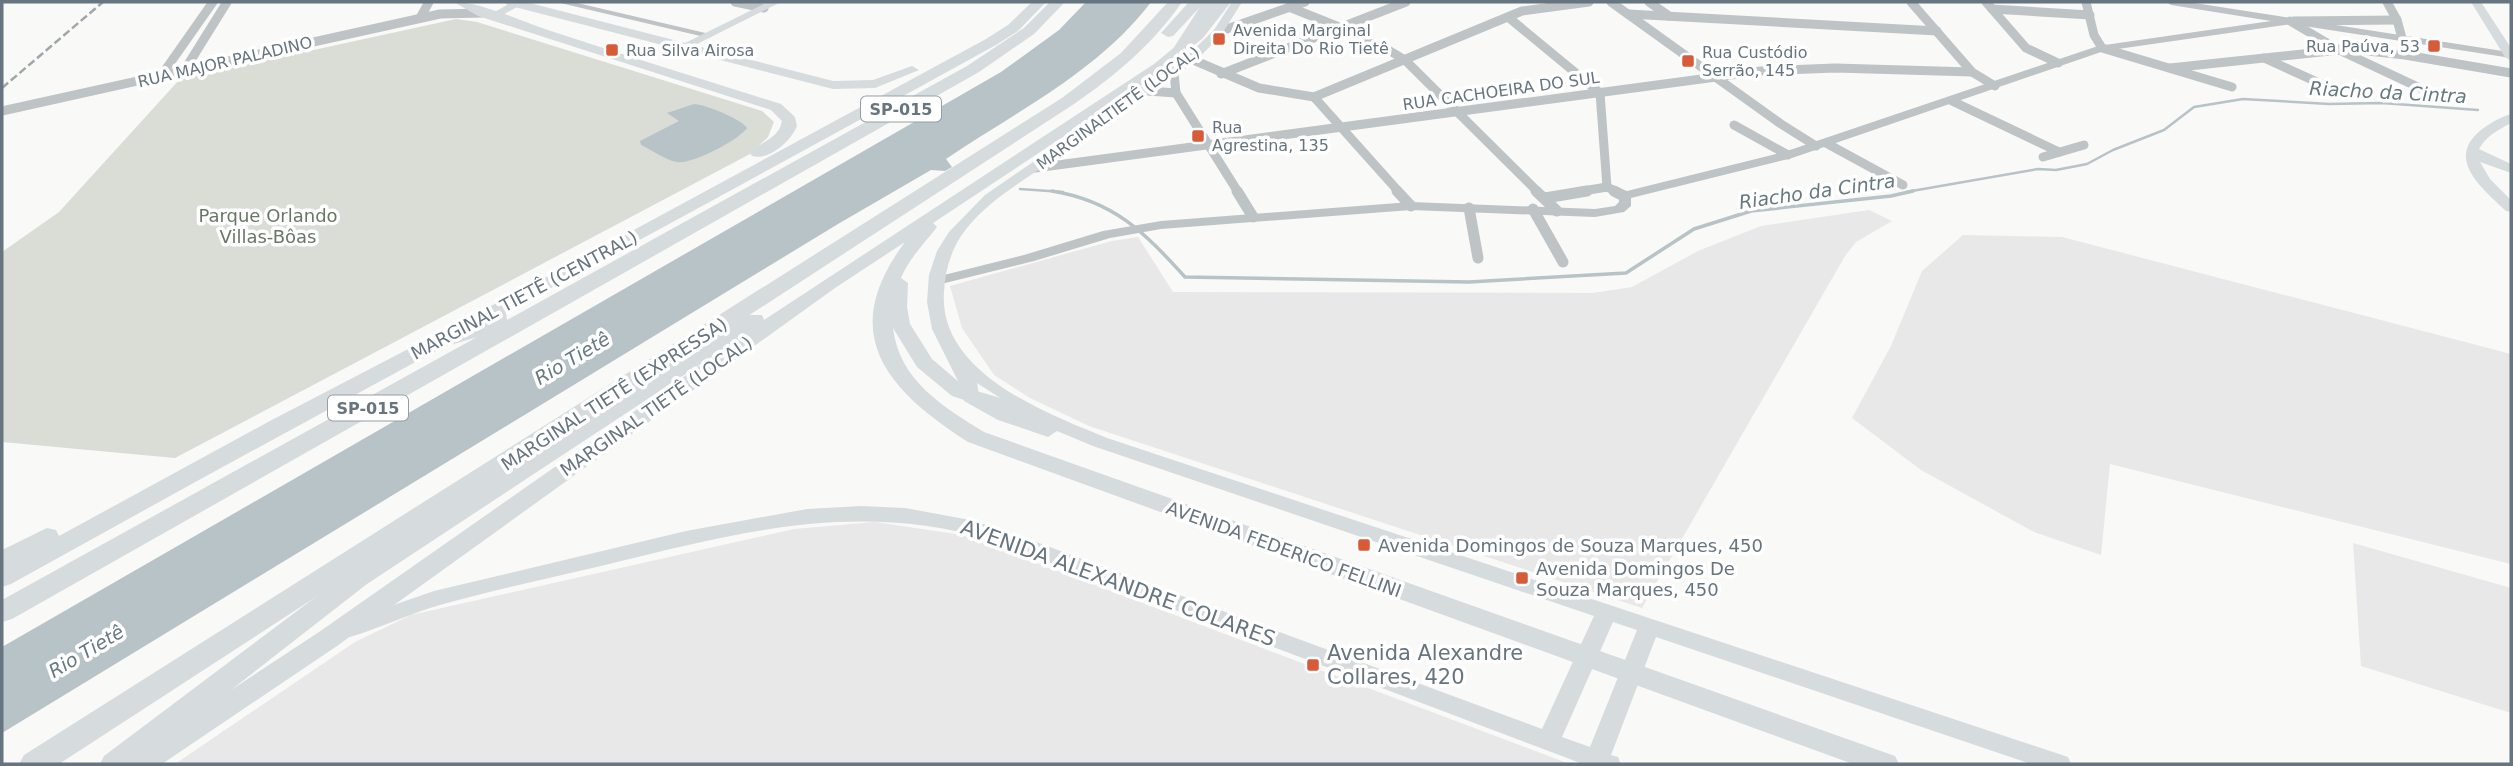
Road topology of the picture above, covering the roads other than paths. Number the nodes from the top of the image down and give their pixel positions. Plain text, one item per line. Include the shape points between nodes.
1 (214, 2) edge
2 (227, 2) edge
3 (429, 2) edge
4 (462, 2) edge
5 (517, 2) edge
6 (561, 2) edge
7 (735, 2) edge
8 (776, 2) edge
9 (1021, 2) edge
10 (1030, 2) edge
11 (1039, 2) edge
12 (1058, 2) edge
13 (1175, 2) edge
14 (1197, 2) edge
15 (1210, 2) edge
16 (1237, 2) edge
17 (1305, 2) edge
18 (1406, 2) edge
19 (1589, 2) edge
20 (1611, 2) edge
21 (1648, 2) edge
22 (1911, 2) edge
23 (2086, 2) edge
24 (2171, 2) edge
25 (2387, 2) edge
26 (2476, 2) edge
27 (2189, 3) edge
28 (1290, 5) edge
29 (1989, 5) edge
30 (764, 8) junction
31 (1227, 8) edge
32 (444, 13) junction
33 (1628, 14) junction
34 (423, 15) junction
35 (488, 15) junction
36 (2090, 15) junction
37 (1669, 16) junction
38 (1508, 17) junction
39 (1256, 20) junction
40 (2397, 20) junction
41 (2290, 21) junction
42 (530, 27) junction
43 (1337, 28) junction
44 (1218, 32) junction
45 (1937, 32) junction
46 (709, 35) junction
47 (2402, 38) junction
48 (685, 46) junction
49 (2102, 48) junction
50 (2339, 50) junction
51 (2509, 52) edge
52 (714, 53) junction
53 (1184, 57) junction
54 (2264, 58) junction
55 (1405, 60) junction
56 (956, 61) junction
57 (2059, 63) junction
58 (931, 64) junction
59 (2170, 68) junction
60 (184, 71) junction
61 (1972, 72) junction
62 (1174, 73) junction
63 (2511, 73) edge
64 (1221, 74) junction
65 (161, 76) junction
66 (1716, 77) junction
67 (1995, 86) junction
68 (2232, 87) dead end
69 (1148, 91) junction
70 (2339, 92) dead end
71 (1176, 93) junction
72 (1600, 93) junction
73 (2437, 96) dead end
74 (1314, 97) junction
75 (1952, 101) junction
76 (2, 111) edge
77 (1458, 112) junction
78 (2511, 118) edge
79 (1053, 121) junction
80 (1734, 125) dead end
81 (1342, 129) junction
82 (1009, 141) junction
83 (1821, 145) junction
84 (2084, 145) dead end
85 (1209, 146) junction
86 (2472, 151) junction
87 (2059, 152) junction
88 (1788, 156) junction
89 (2043, 157) dead end
90 (1035, 168) junction
91 (2511, 169) edge
92 (996, 173) junction
93 (713, 182) junction
94 (1903, 185) dead end
95 (1607, 187) junction
96 (963, 196) junction
97 (1624, 196) junction
98 (1545, 198) junction
99 (733, 202) junction
100 (1412, 206) junction
101 (1469, 208) junction
102 (2511, 208) edge
103 (1533, 209) junction
104 (1557, 211) junction
105 (1253, 217) junction
106 (912, 243) junction
107 (1478, 258) dead end
108 (1563, 262) dead end
109 (841, 263) junction
110 (937, 281) junction
111 (435, 337) junction
112 (954, 354) junction
113 (968, 394) junction
114 (1034, 415) junction
115 (1100, 442) junction
116 (2, 560) edge
117 (2, 578) edge
118 (2, 612) edge
119 (1606, 613) junction
120 (1649, 627) junction
121 (328, 639) junction
122 (1548, 742) junction
123 (1603, 762) edge
124 (35, 764) edge
125 (114, 764) edge
126 (140, 764) edge
127 (1885, 764) edge
128 (2059, 764) edge

1 - 65 street
2 - 60 street
3 - 34 street
4 - 32 street, RUA MAJOR PALADINO via 461,7
4 - 35 highway
5 - 35 main road, RUA MAJOR PALADINO
5 - 48 highway
6 - 46 street
7 - 30 street
8 - 30 main road
9 - 58 highway
10 - 56 highway
11 - 56 highway, MARGINAL TIETÊ (CENTRAL) via 1003,34
12 - 99 highway, SP-015 via 1029,31 985,61
13 - 82 highway, MARGINAL TIETÊ (EXPRESSA) via 1129,56
14 - 79 highway via 1138,61
15 - 53 highway
16 - 31 main road, MARGINALTIETÊ (LOCAL)
17 - 28 street
18 - 43 street
19 - 38 street via 1531,9
20 - 33 street
21 - 37 street
22 - 45 street
23 - 36 street
24 - 27 street
25 - 40 street
26 - 51 main road
27 - 41 street
28 - 39 street
28 - 43 street
29 - 36 street
29 - 57 street via 2025,48
30 - 46 main road
31 - 39 street
31 - 44 main road, MARGINALTIETÊ (LOCAL)
31 - 53 highway, MARGINAL TIETÊ (LOCAL)
32 - 34 street, RUA MAJOR PALADINO
32 - 35 street, RUA MAJOR PALADINO
33 - 37 street
33 - 66 street
34 - 60 street, RUA MAJOR PALADINO
35 - 42 highway
36 - 49 street
37 - 45 street
38 - 55 street
38 - 72 street
39 - 44 street
40 - 41 street
40 - 47 street
41 - 47 street
41 - 49 street
41 - 50 street
42 - 48 highway via 648,53 668,53
42 - 93 highway via 783,111 790,125 785,135
43 - 55 street
43 - 64 street
44 - 53 main road, MARGINALTIETÊ (LOCAL)
45 - 61 street
46 - 48 main road
46 - 52 highway via 708,45
47 - 51 street
48 - 52 highway
49 - 57 street
49 - 59 street
50 - 54 street
50 - 63 street
50 - 73 street
52 - 58 highway via 844,86 884,82
53 - 62 main road, MARGINALTIETÊ (LOCAL)
53 - 64 street
53 - 92 highway, MARGINAL TIETÊ (LOCAL)
54 - 59 street
54 - 70 street
55 - 74 street
55 - 77 street
56 - 111 highway, MARGINAL TIETÊ (CENTRAL)
57 - 67 street
58 - 93 highway
59 - 68 street
60 - 65 street, RUA MAJOR PALADINO
61 - 66 street, RUA CACHOEIRA DO SUL via 1835,68
61 - 67 street
62 - 69 main road, MARGINALTIETÊ (LOCAL)
62 - 71 street
64 - 74 street via 1259,88
65 - 76 street, RUA MAJOR PALADINO
66 - 72 street, RUA CACHOEIRA DO SUL
66 - 83 street
67 - 75 street
69 - 71 street
69 - 90 main road, MARGINALTIETÊ (LOCAL)
71 - 85 street
72 - 77 street, RUA CACHOEIRA DO SUL
72 - 95 street
74 - 81 street
75 - 83 street
75 - 87 street
77 - 81 street, RUA CACHOEIRA DO SUL
77 - 98 street
78 - 86 main road via 2483,133
79 - 82 highway
79 - 109 highway
80 - 88 street
81 - 85 street, RUA CACHOEIRA DO SUL
81 - 100 street
82 - 124 highway, MARGINAL TIETÊ (EXPRESSA)
83 - 88 street
83 - 94 street
84 - 87 street
85 - 90 street, RUA CACHOEIRA DO SUL
85 - 105 street
86 - 91 main road
86 - 102 main road via 2476,172
87 - 89 street
88 - 97 street
90 - 110 main road, MARGINALTIETÊ (LOCAL) via 990,198 956,232
92 - 96 highway, MARGINAL TIETÊ (LOCAL)
92 - 109 highway via 970,184
93 - 111 highway
95 - 97 street
95 - 98 street
96 - 106 highway, AVENIDA FEDERICO FELLINI
96 - 121 highway, MARGINAL TIETÊ (LOCAL) via 828,284
97 - 104 street via 1626,203 1619,209 1586,214
98 - 104 street
99 - 111 highway via 472,331
99 - 118 highway, SP-015
100 - 101 street
100 - 105 street
101 - 103 street
101 - 107 street
103 - 104 street
103 - 108 street
105 - 110 street via 1131,229
106 - 113 highway via 897,295 900,324 924,363 959,392
106 - 127 highway, AVENIDA FEDERICO FELLINI via 884,302 885,342 894,367 911,387 966,431
109 - 125 highway via 358,578
110 - 112 main road, MARGINALTIETÊ (LOCAL) via 940,329
111 - 116 highway
111 - 117 highway, MARGINAL TIETÊ (CENTRAL)
112 - 113 main road, MARGINALTIETÊ (LOCAL) via 971,389
112 - 114 main road via 1006,399
113 - 114 highway
113 - 115 main road via 1016,421
114 - 115 main road
115 - 119 main road
119 - 120 main road
119 - 122 main road
120 - 123 main road
120 - 128 main road
121 - 122 main road, AVENIDA ALEXANDRE COLARES via 426,602 686,538 807,516 905,515 997,535
121 - 126 highway, MARGINAL TIETÊ (LOCAL)
122 - 123 main road, AVENIDA ALEXANDRE COLARES

